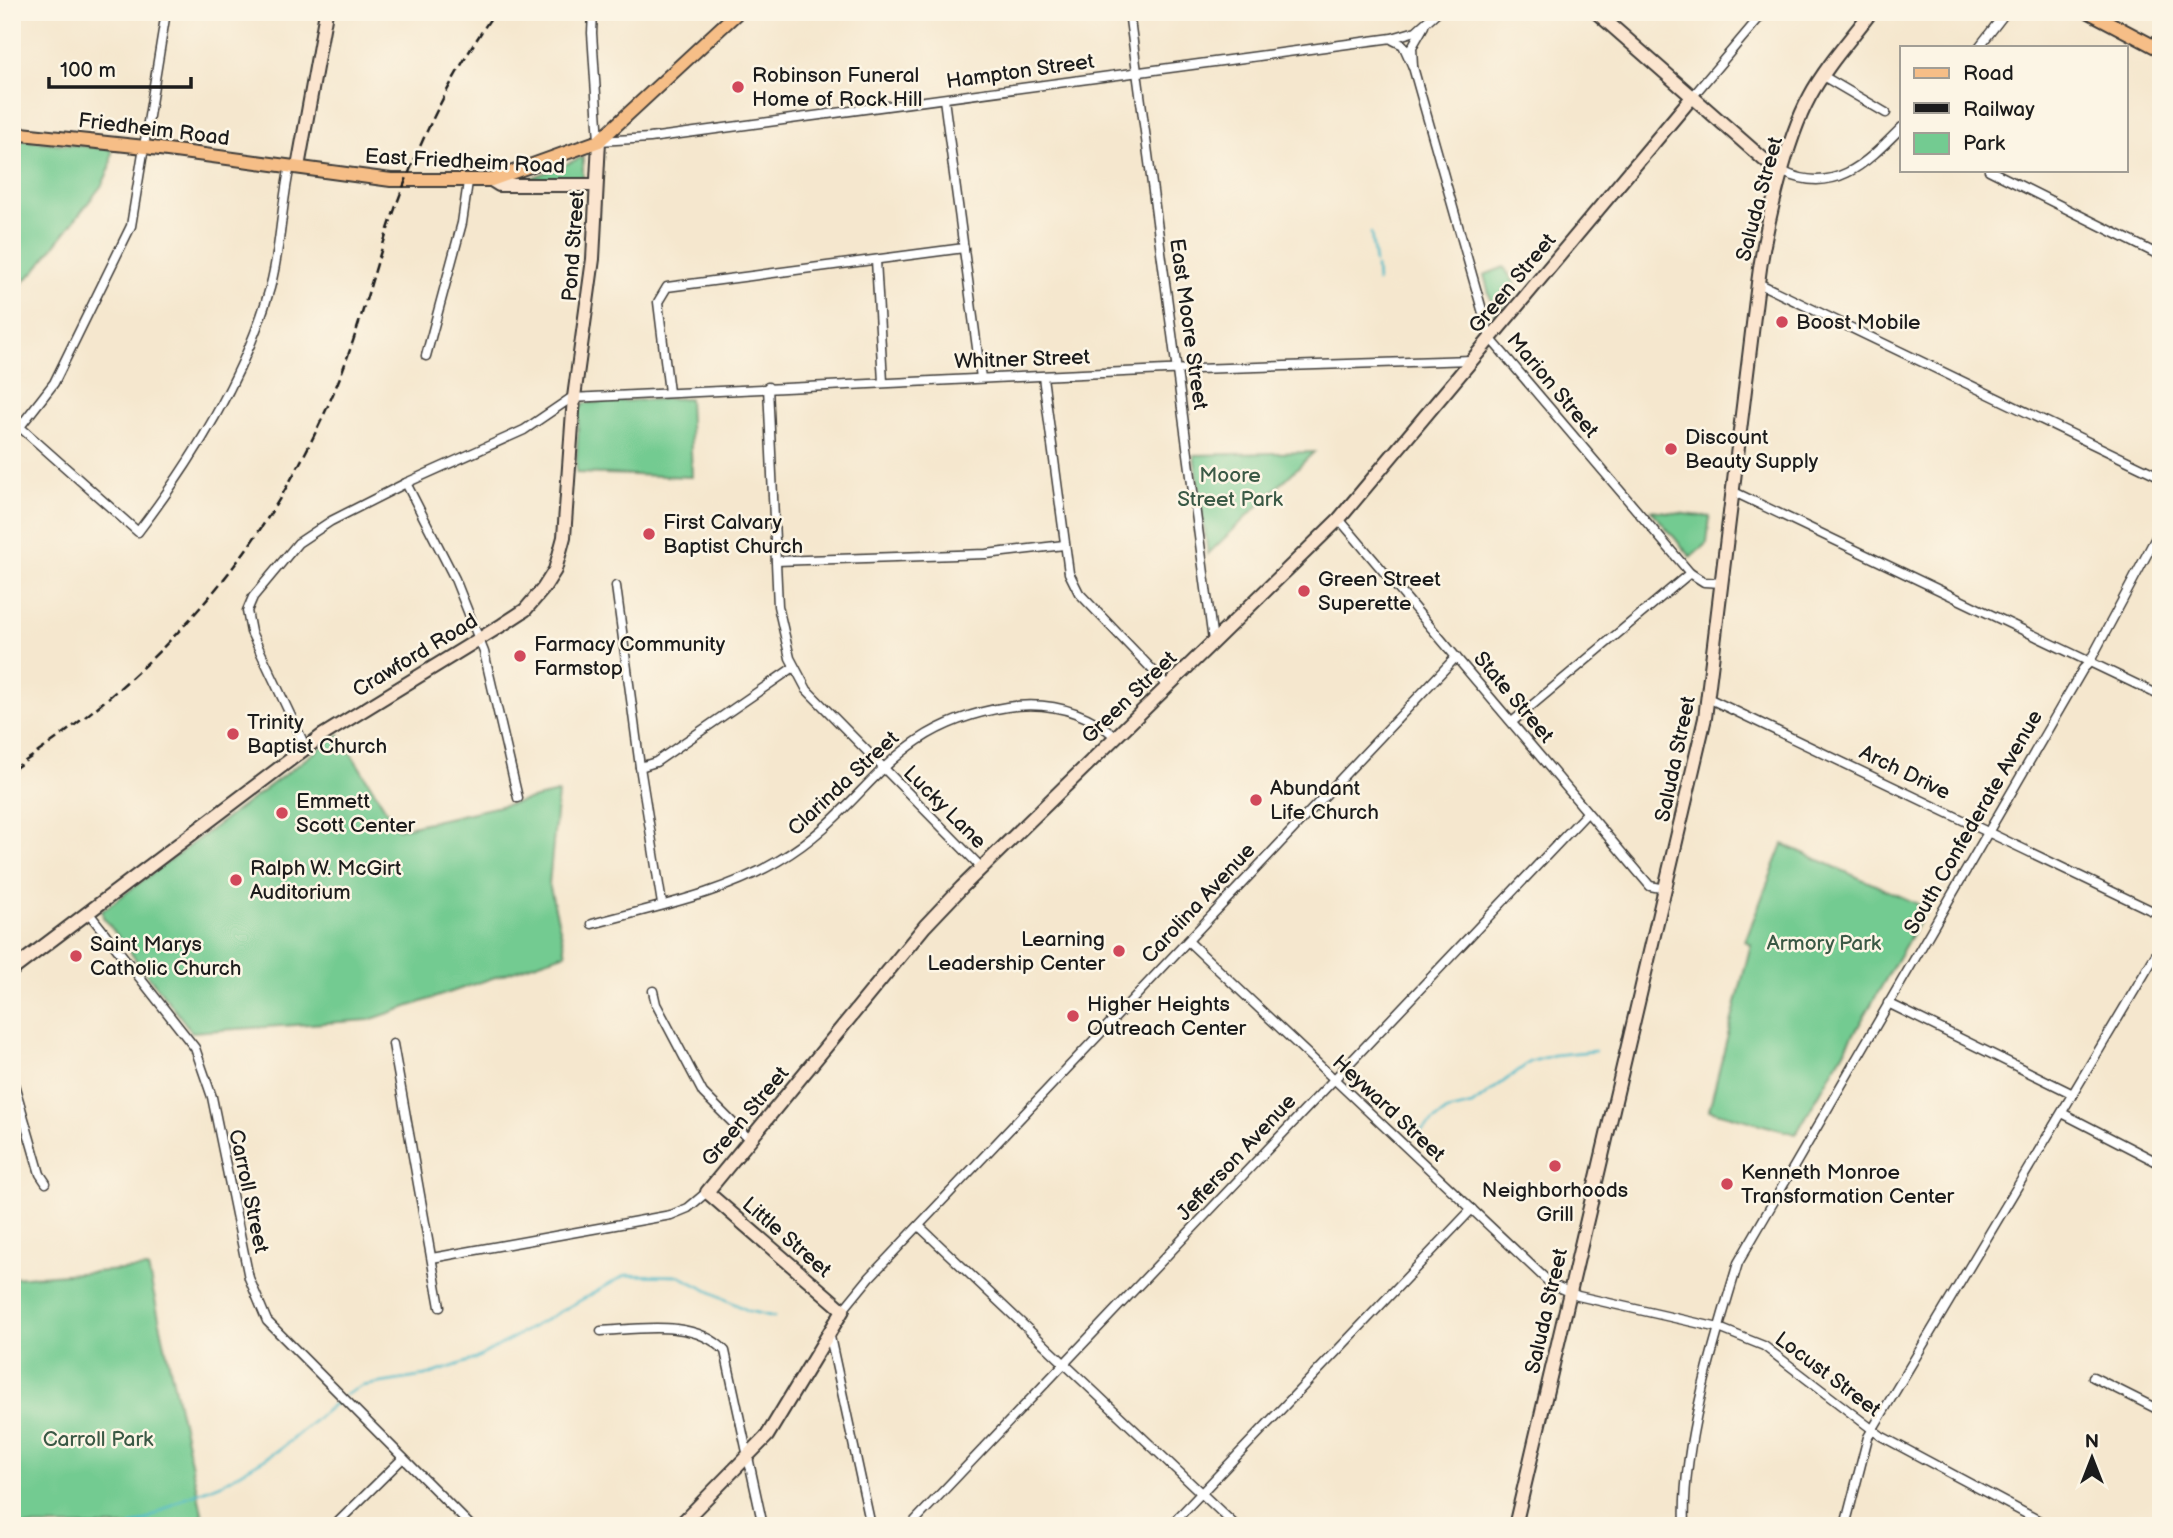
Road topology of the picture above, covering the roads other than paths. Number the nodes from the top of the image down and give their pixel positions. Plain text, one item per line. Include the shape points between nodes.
1 (166, 12) edge
2 (326, 12) edge
3 (593, 12) edge
4 (738, 12) edge
5 (1129, 12) edge
6 (1437, 12) edge
7 (1596, 12) edge
8 (1764, 12) edge
9 (1871, 12) edge
10 (2006, 12) edge
11 (2090, 12) edge
12 (1425, 25) junction
13 (1392, 38) junction
14 (1980, 46) edge
15 (2161, 50) edge
16 (1413, 67) junction
17 (1137, 72) junction
18 (1823, 76) junction
19 (1693, 96) junction
20 (944, 99) junction
21 (1886, 113) dead end
22 (1900, 129) edge
23 (12, 133) edge
24 (599, 141) junction
25 (145, 147) junction
26 (294, 167) junction
27 (1783, 172) junction
28 (1993, 172) edge
29 (491, 180) junction
30 (468, 182) junction
31 (597, 186) junction
32 (964, 248) junction
33 (2161, 256) edge
34 (876, 260) junction
35 (1758, 283) junction
36 (1490, 338) junction
37 (426, 356) dead end
38 (1472, 360) junction
39 (1178, 370) junction
40 (1043, 377) junction
41 (981, 379) junction
42 (883, 382) junction
43 (768, 387) junction
44 (670, 392) junction
45 (574, 397) junction
46 (12, 420) edge
47 (21, 428) junction
48 (12, 437) edge
49 (2161, 477) edge
50 (406, 483) junction
51 (1732, 491) junction
52 (1339, 519) junction
53 (2161, 528) edge
54 (1064, 545) junction
55 (776, 561) junction
56 (1690, 573) junction
57 (1722, 583) junction
58 (616, 586) dead end
59 (478, 639) junction
60 (1213, 641) junction
61 (1456, 657) junction
62 (2090, 663) junction
63 (794, 667) junction
64 (1168, 686) junction
65 (2161, 696) edge
66 (1709, 698) junction
67 (1513, 722) junction
68 (1116, 737) junction
69 (306, 748) junction
70 (640, 767) junction
71 (881, 767) junction
72 (518, 798) dead end
73 (1587, 813) junction
74 (1988, 831) junction
75 (982, 868) junction
76 (1666, 889) junction
77 (662, 904) junction
78 (88, 912) junction
79 (2161, 915) edge
80 (592, 925) dead end
81 (1189, 942) junction
82 (2161, 946) edge
83 (12, 970) edge
84 (653, 991) dead end
85 (1888, 1003) junction
86 (393, 1044) dead end
87 (12, 1077) edge
88 (1334, 1079) junction
89 (2073, 1094) junction
90 (2062, 1113) junction
91 (750, 1140) junction
92 (2161, 1164) edge
93 (46, 1183) dead end
94 (707, 1192) junction
95 (1472, 1209) junction
96 (919, 1226) junction
97 (432, 1258) junction
98 (1570, 1293) junction
99 (440, 1307) dead end
100 (843, 1310) junction
101 (1718, 1328) junction
102 (601, 1331) dead end
103 (829, 1332) junction
104 (1065, 1362) junction
105 (2093, 1377) dead end
106 (2161, 1410) edge
107 (1873, 1429) junction
108 (749, 1455) junction
109 (403, 1458) junction
110 (1201, 1493) junction
111 (334, 1526) edge
112 (471, 1526) edge
113 (679, 1526) edge
114 (763, 1526) edge
115 (871, 1526) edge
116 (910, 1526) edge
117 (1170, 1526) edge
118 (1236, 1526) edge
119 (1514, 1526) edge
120 (1685, 1526) edge
121 (1845, 1526) edge
122 (2049, 1526) edge

1 - 25 street
2 - 26 street
3 - 24 street, Pond Street
4 - 24 main road
5 - 17 street, East Moore Street
6 - 12 street, Hampton Street
7 - 19 street
8 - 19 street, Green Street
9 - 18 street, Saluda Street
10 - 14 street
11 - 15 main road
12 - 13 street, Hampton Street
12 - 16 street, Marion Street via 1412,47
13 - 16 street, Marion Street via 1403,45
13 - 17 street, Hampton Street
16 - 36 street, Marion Street
17 - 20 street, Hampton Street
17 - 39 street, East Moore Street
18 - 21 street
18 - 27 street, Saluda Street via 1804,107
19 - 27 street
19 - 36 street, Green Street
20 - 24 street, Hampton Street
20 - 32 street
22 - 27 street via 1868,161 1844,175 1813,181
23 - 25 main road, Friedheim Road
24 - 29 main road
24 - 31 street, Pond Street
25 - 26 main road, Friedheim Road
25 - 47 street via 131,226 54,383
26 - 30 main road, East Friedheim Road via 398,181
26 - 47 street via 270,287 238,370 192,456 138,532
27 - 35 street, Saluda Street
28 - 33 street
29 - 30 main road, East Friedheim Road
29 - 31 street, East Friedheim Road via 499,185
30 - 37 street via 462,223
31 - 45 street, Pond Street via 590,293
32 - 34 street
32 - 41 street
34 - 42 street
34 - 44 street via 667,287 658,302
35 - 49 street
35 - 51 street, Saluda Street
36 - 38 street, Green Street
36 - 56 street, Marion Street
38 - 39 street, Whitner Street
38 - 52 street, Green Street
39 - 40 street, Whitner Street
39 - 60 street, East Moore Street
40 - 41 street, Whitner Street
40 - 54 street
41 - 42 street, Whitner Street
42 - 43 street, Whitner Street
43 - 44 street, Whitner Street
43 - 55 street, Lucky Lane
44 - 45 street, Whitner Street
45 - 50 street via 524,430
45 - 59 street, Crawford Road via 565,528 555,570 525,610
46 - 47 street
47 - 48 street
50 - 59 street
50 - 69 street via 298,543 253,597 247,611 256,643
51 - 57 street, Saluda Street
51 - 62 street
52 - 60 street, Green Street
52 - 61 street, State Street
53 - 62 street, South Confederate Avenue
54 - 55 street via 986,554
54 - 64 street via 1069,573 1079,593
55 - 63 street, Lucky Lane via 780,624
56 - 57 street via 1704,582
56 - 67 street
57 - 66 street, Saluda Street
58 - 70 street
59 - 69 street, Crawford Road
59 - 72 street via 492,680
60 - 64 street, Green Street
61 - 67 street, State Street
61 - 81 street, Carolina Avenue
62 - 65 street
62 - 74 street, South Confederate Avenue
63 - 70 street via 656,762
63 - 71 street, Lucky Lane via 819,704
64 - 68 street, Green Street
66 - 74 street, Arch Drive
66 - 76 street, Saluda Street
67 - 73 street, State Street
68 - 71 street, Clarinda Street via 1100,724 1064,708 1015,706 949,721
68 - 75 street, Green Street
69 - 78 street, Crawford Road
70 - 77 street
71 - 75 street, Lucky Lane
71 - 77 street, Clarinda Street via 793,852 750,877
73 - 76 street, State Street via 1650,886
73 - 88 street, Jefferson Avenue
74 - 79 street, Arch Drive
74 - 85 street, South Confederate Avenue
75 - 91 street, Green Street via 925,926
76 - 98 street, Saluda Street
77 - 80 street, Clarinda Street
78 - 83 street, Crawford Road
78 - 109 street, Carroll Street via 195,1048 212,1097 249,1278 260,1309
81 - 88 street, Heyward Street
81 - 96 street, Carolina Avenue
82 - 89 street
84 - 91 street via 697,1084
85 - 89 street
85 - 101 street, South Confederate Avenue via 1738,1263
86 - 97 street
87 - 93 street
88 - 95 street, Heyward Street
88 - 104 street, Jefferson Avenue
89 - 90 street
90 - 92 street
90 - 107 street
91 - 94 street, Green Street
94 - 97 street, Green Street via 671,1215
94 - 100 street, Little Street
95 - 98 street, Heyward Street via 1551,1284
95 - 110 street
96 - 100 street, Carolina Avenue
96 - 104 street
97 - 99 street
98 - 101 street, Locust Street
98 - 119 street, Saluda Street
100 - 103 street, Carolina Avenue
101 - 107 street, Locust Street via 1782,1358
101 - 120 street, South Confederate Avenue via 1690,1455
102 - 108 street via 670,1329 715,1342 727,1358
103 - 108 street, Carolina Avenue via 777,1421
103 - 115 street
104 - 110 street
104 - 116 street, Jefferson Avenue
105 - 106 street
107 - 121 street
107 - 122 street, Locust Street via 1930,1465
108 - 113 street, Carolina Avenue
108 - 114 street
109 - 111 street
109 - 112 street, Carroll Street
110 - 117 street
110 - 118 street

